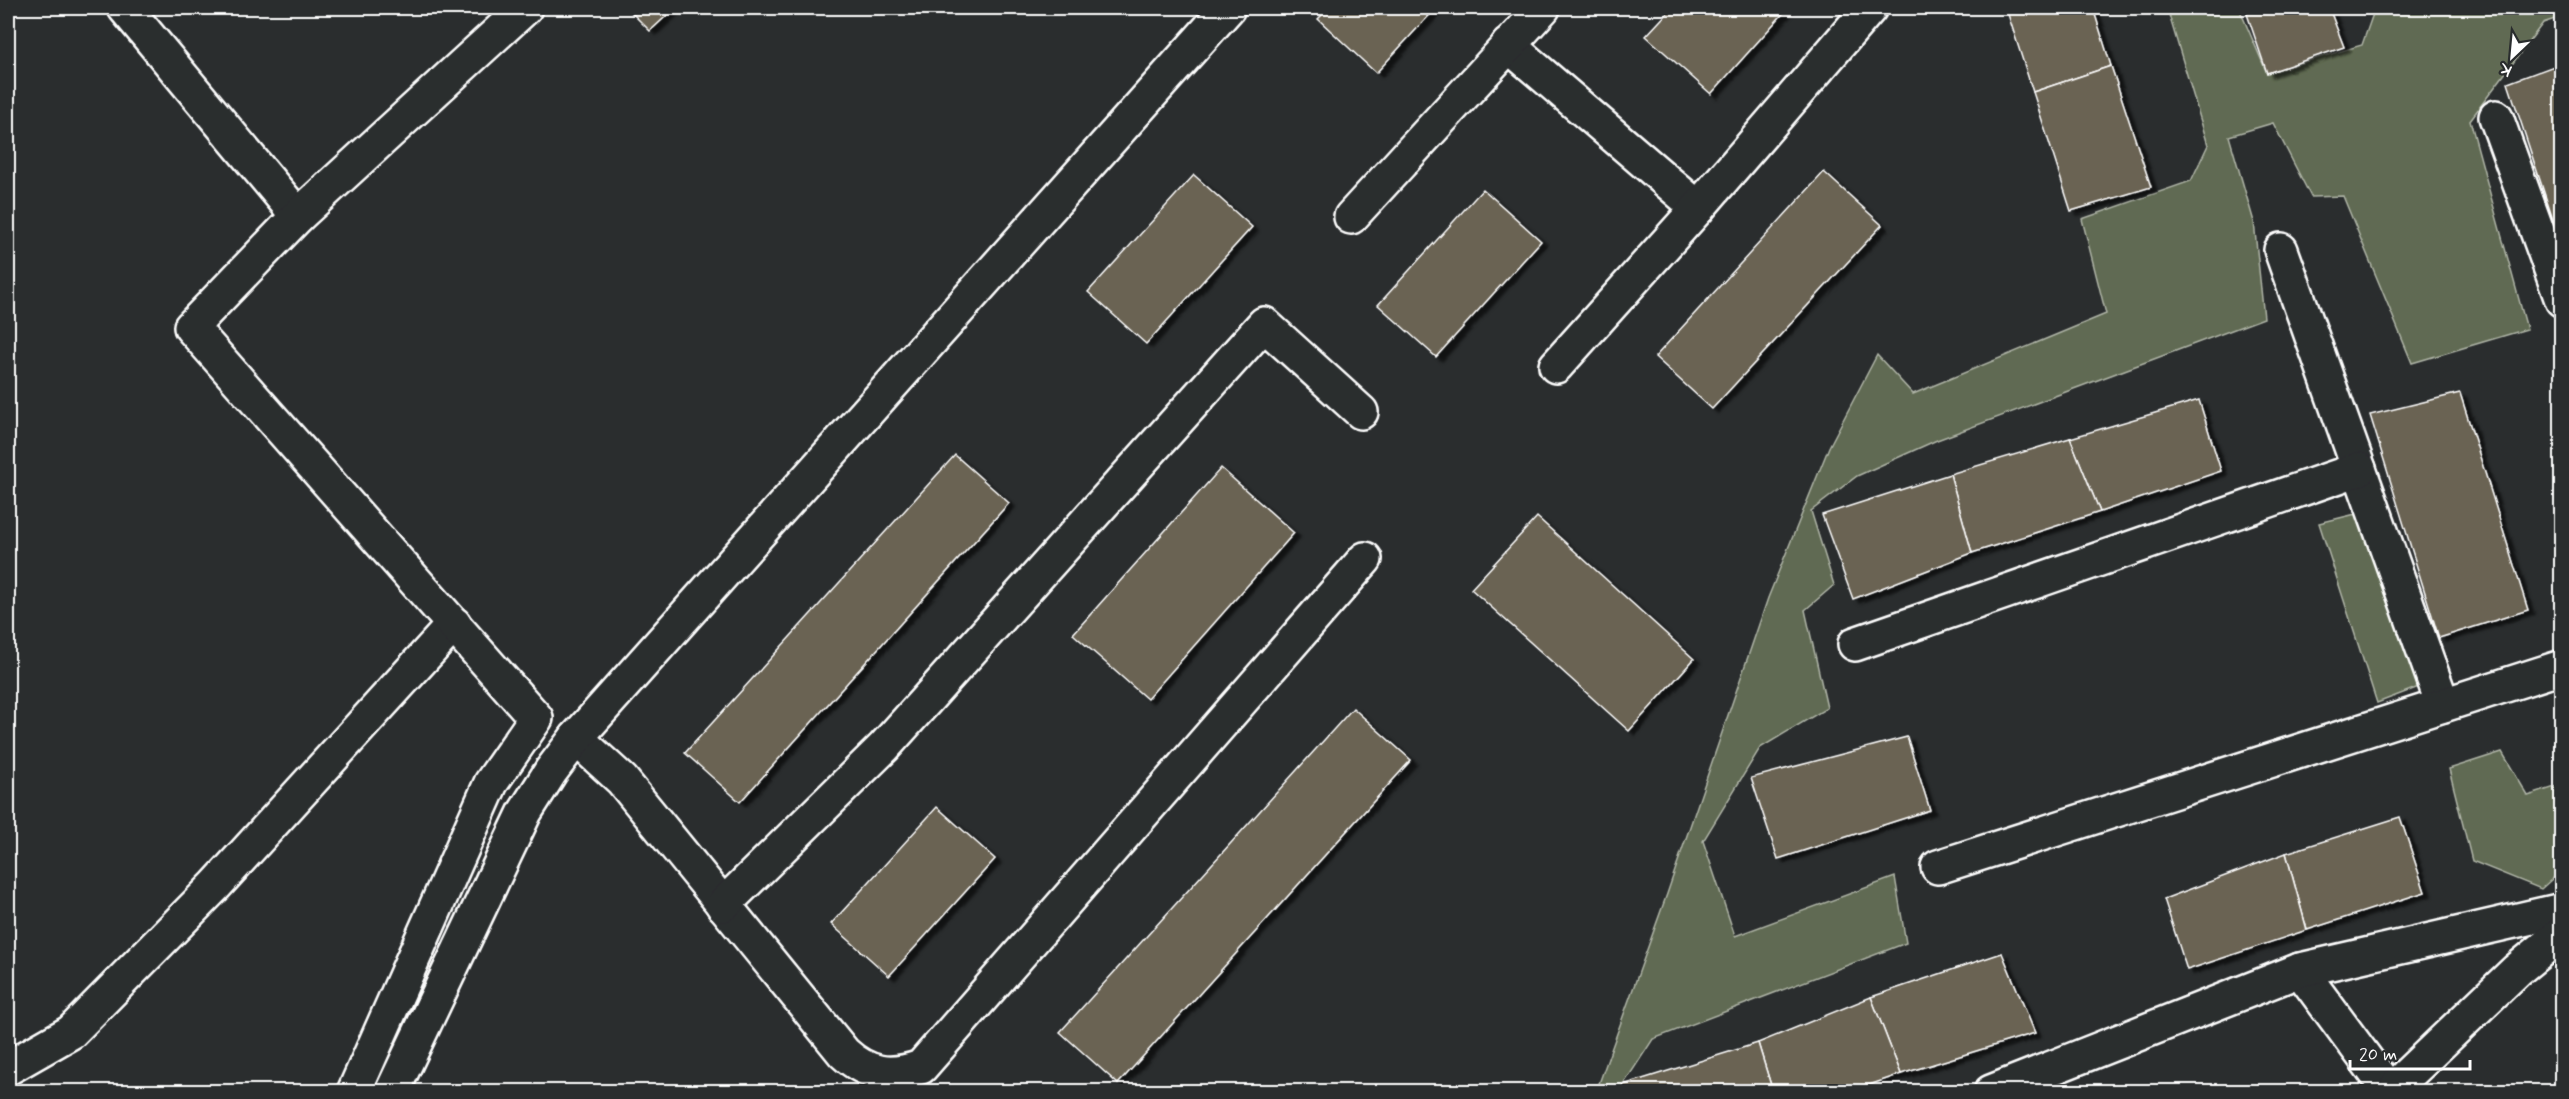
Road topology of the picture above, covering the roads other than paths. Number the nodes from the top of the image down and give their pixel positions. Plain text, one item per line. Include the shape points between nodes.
1 (125, 8) edge
2 (525, 8) edge
3 (1228, 8) edge
4 (1543, 8) edge
5 (1870, 8) edge
6 (1508, 45) junction
7 (2496, 117) dead end
8 (1698, 208) junction
9 (298, 216) junction
10 (1351, 217) dead end
11 (2282, 250) dead end
12 (2562, 300) edge
13 (1556, 366) dead end
14 (1361, 412) dead end
15 (2359, 469) junction
16 (1365, 559) dead end
17 (454, 624) junction
18 (1855, 644) dead end
19 (2562, 667) edge
20 (2443, 705) junction
21 (576, 738) junction
22 (1938, 867) dead end
23 (723, 905) junction
24 (2562, 910) edge
25 (2562, 933) edge
26 (2300, 970) junction
27 (8, 1068) edge
28 (354, 1092) edge
29 (392, 1092) edge
30 (1991, 1092) edge
31 (2392, 1092) edge

1 - 9 street
2 - 9 street
3 - 21 street
4 - 6 street
5 - 8 street
6 - 8 street
6 - 10 street
7 - 12 street
8 - 13 street
9 - 17 street via 191,327
11 - 15 street
14 - 23 street via 1264,324 884,747
15 - 18 street
15 - 20 street
16 - 23 street via 921,1067 886,1075 856,1064
17 - 27 street via 216,885 71,1032
17 - 28 street via 536,718 491,783
19 - 20 street
20 - 22 street
21 - 23 street via 622,780
21 - 29 street via 525,812
24 - 26 street
25 - 31 street via 2517,970
26 - 30 street
26 - 31 street

